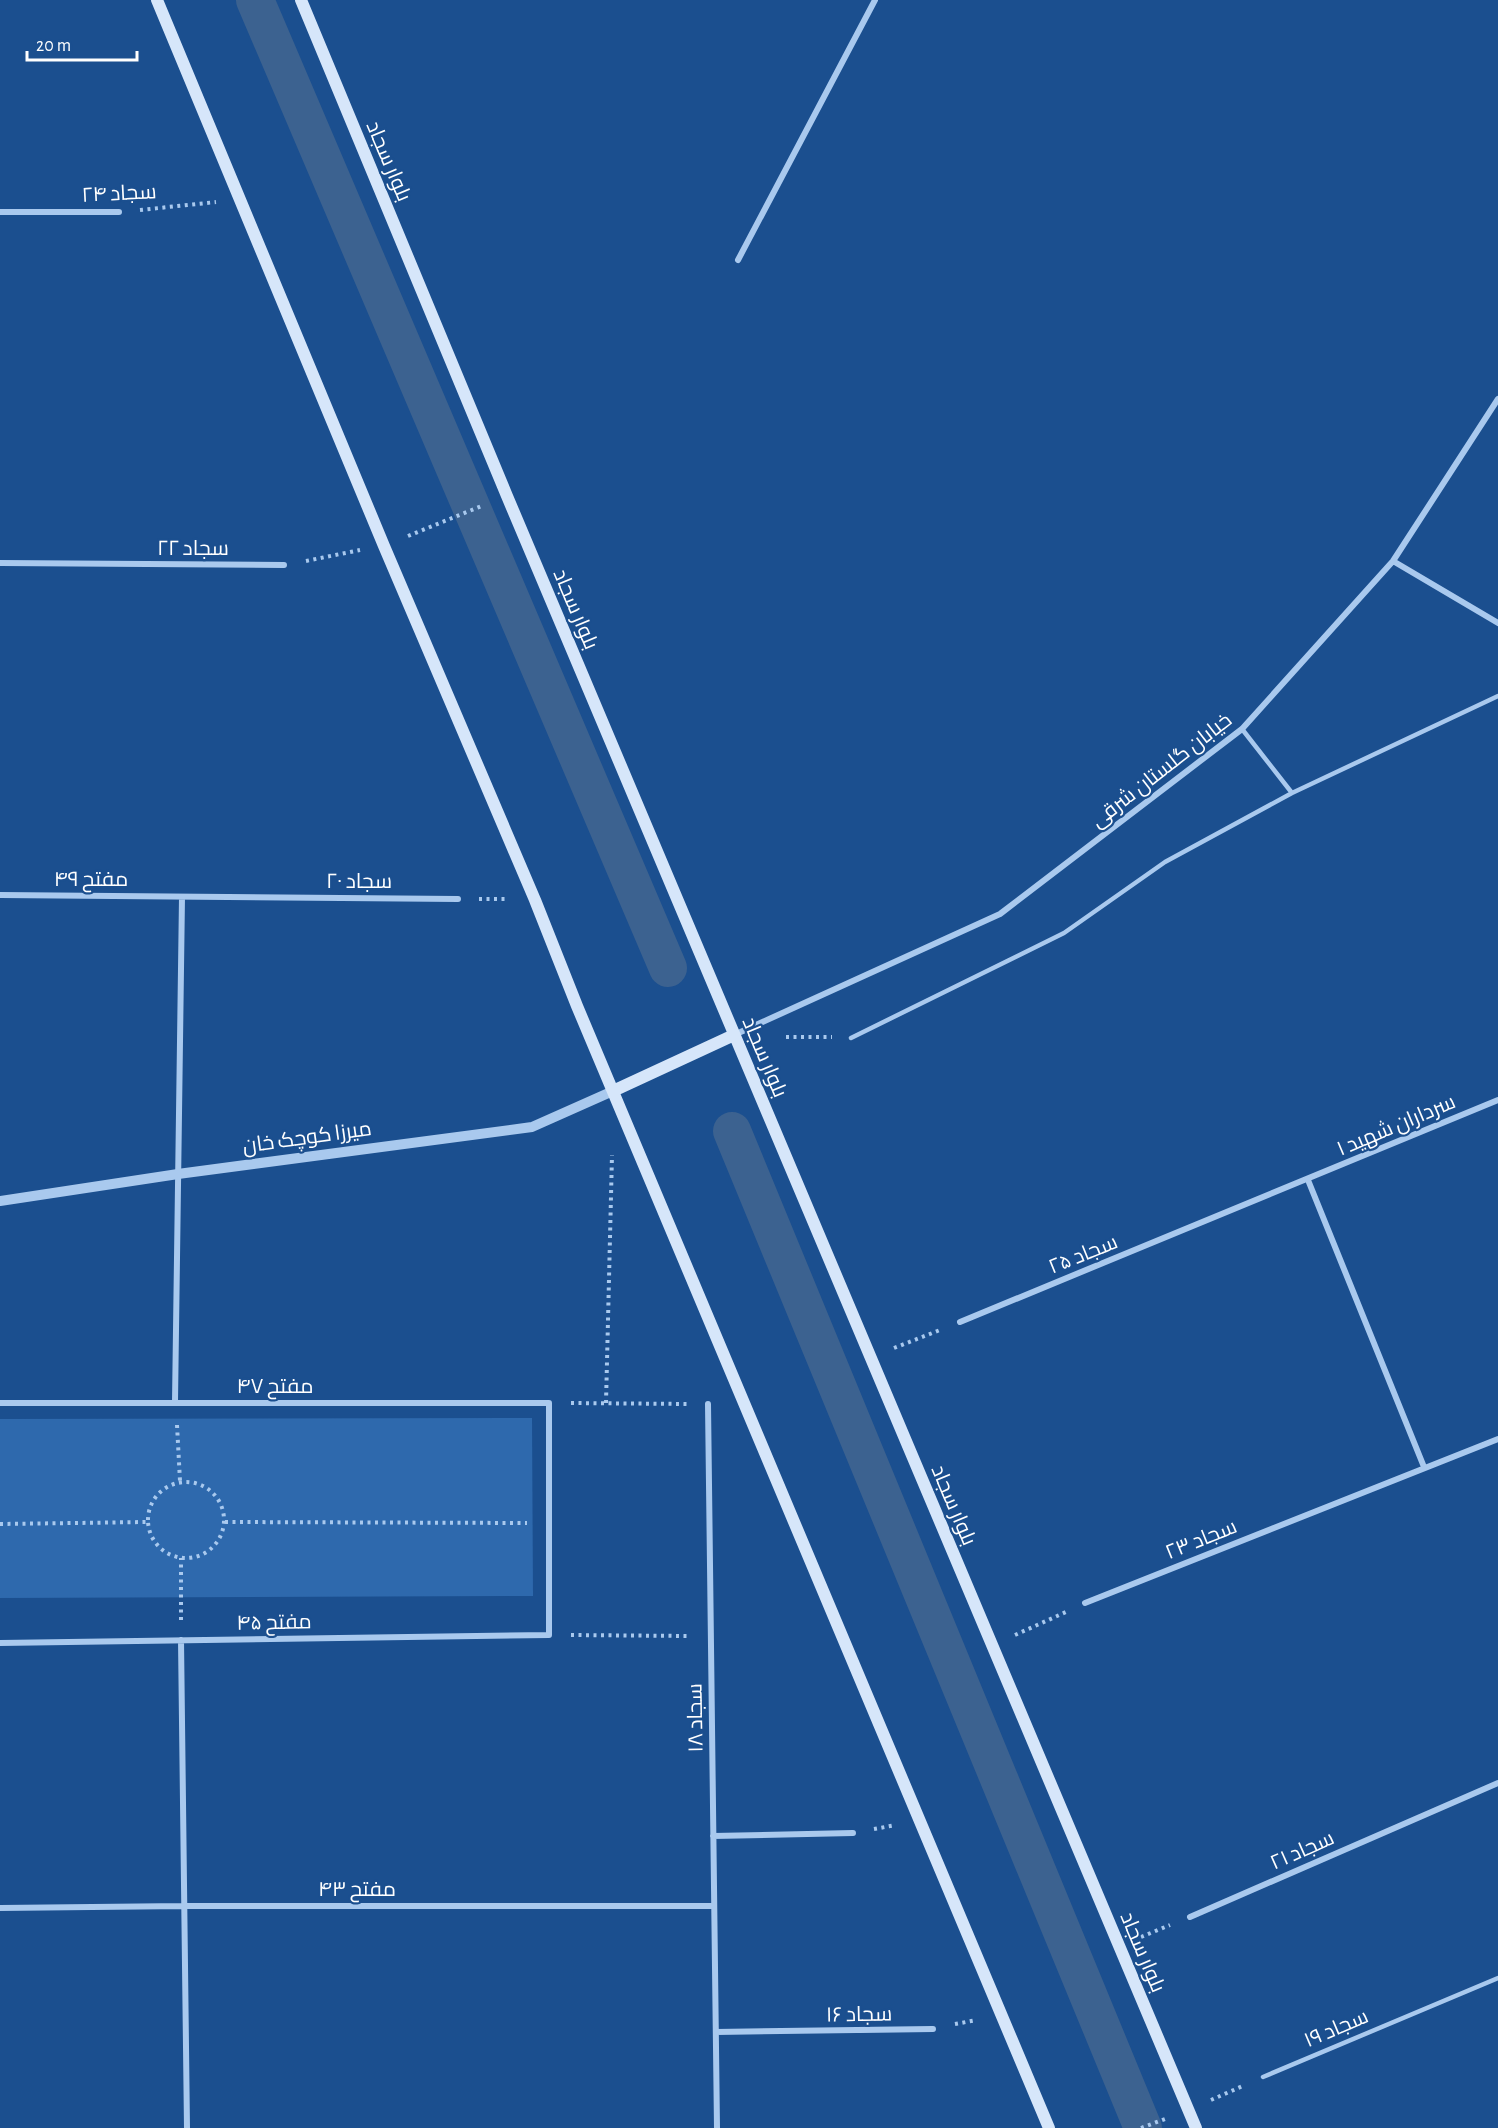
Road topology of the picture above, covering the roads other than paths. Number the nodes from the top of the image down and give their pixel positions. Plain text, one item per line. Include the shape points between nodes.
1 (158, 0) edge
2 (301, 0) edge
3 (875, 0) edge
4 (0, 212) edge
5 (119, 212) road end
6 (738, 260) dead end
7 (1498, 399) edge
8 (1393, 561) junction
9 (0, 563) edge
10 (284, 565) road end
11 (1498, 622) edge
12 (1498, 696) edge
13 (1242, 729) junction
14 (1292, 793) junction
15 (0, 895) edge
16 (182, 897) junction
17 (458, 898) road end
18 (734, 1035) junction
19 (851, 1038) road end
20 (613, 1091) junction
21 (1498, 1100) edge
22 (178, 1174) junction
23 (1308, 1180) junction
24 (0, 1201) edge
25 (960, 1322) road end
26 (175, 1402) junction
27 (0, 1403) edge
28 (708, 1404) road end
29 (1498, 1438) edge
30 (1424, 1467) junction
31 (1085, 1603) road end
32 (549, 1635) joint
33 (181, 1640) junction
34 (0, 1643) edge
35 (1498, 1783) edge
36 (853, 1833) road end
37 (713, 1836) junction
38 (184, 1906) junction
39 (714, 1906) junction
40 (0, 1908) edge
41 (1190, 1917) road end
42 (1498, 1978) edge
43 (933, 2029) road end
44 (716, 2032) junction
45 (1263, 2077) road end
46 (186, 2128) edge
47 (717, 2128) edge
48 (1049, 2128) edge
49 (1196, 2128) edge

1 - 20 main road
2 - 18 main road, بلوار سجاد
3 - 6 street
4 - 5 street, سجاد ۲۴
7 - 8 street, خیابان گلستان شرقی
8 - 11 street
8 - 13 street, خیابان گلستان شرقی
9 - 10 street, سجاد ۲۲
12 - 14 lane
13 - 14 lane
13 - 18 street, خیابان گلستان شرقی via 1000,914
14 - 19 lane via 1164,862 1064,933
15 - 16 street, مفتح ۴۹
16 - 17 street, سجاد ۲۰
16 - 22 street
18 - 20 main road
18 - 49 main road, بلوار سجاد
20 - 22 street, میرزا کوچک خان via 532,1127
20 - 48 main road
21 - 23 street, سرداران شهید ۱
22 - 24 street, میرزا کوچک خان
22 - 26 street
23 - 25 street, سجاد ۲۵
23 - 30 street
26 - 27 street, مفتح ۴۷
26 - 32 street, مفتح ۴۷ via 549,1403
28 - 37 street, سجاد ۱۸
29 - 30 street, سجاد ۲۳
30 - 31 street, سجاد ۲۳
32 - 33 street, مفتح ۴۵
33 - 34 street, مفتح ۴۵
33 - 38 street
35 - 41 street, سجاد ۲۱
36 - 37 street
37 - 39 street, سجاد ۱۸
38 - 39 street, مفتح ۴۳
38 - 40 street, مفتح ۴۳
38 - 46 street
39 - 44 street, سجاد ۱۸
42 - 45 lane, سجاد ۱۹
43 - 44 street, سجاد ۱۶
44 - 47 street, سجاد ۱۸

